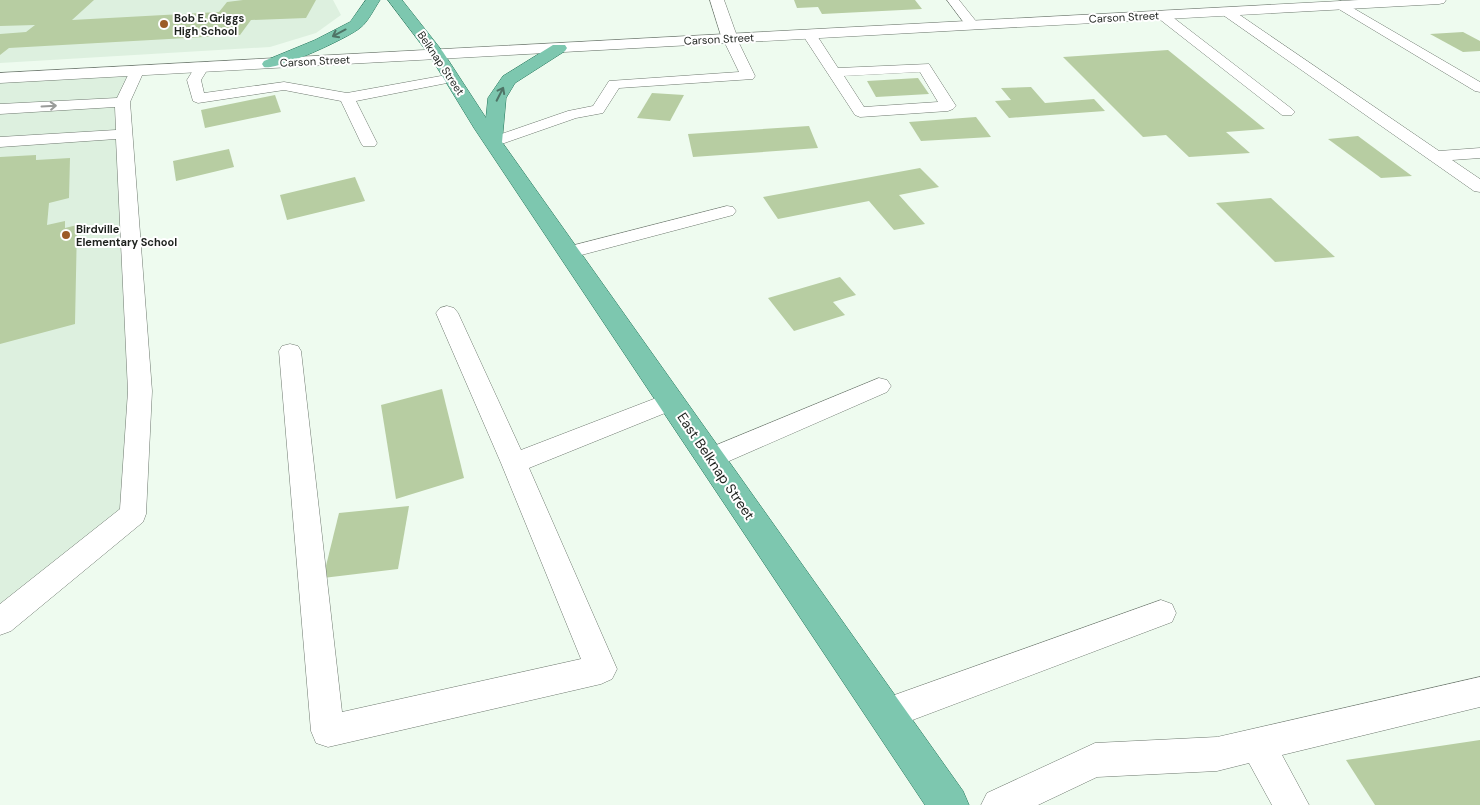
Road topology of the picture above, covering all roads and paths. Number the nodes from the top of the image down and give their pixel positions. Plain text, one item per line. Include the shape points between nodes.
1 (373, 0) edge
2 (395, 0) edge
3 (717, 0) edge
4 (953, 0) edge
5 (1439, 0) edge
6 (1341, 5) junction
7 (1227, 12) junction
8 (1162, 15) junction
9 (973, 25) junction
10 (809, 34) junction
11 (730, 39) junction
12 (558, 48) junction
13 (437, 55) junction
14 (270, 64) junction
15 (202, 67) junction
16 (136, 71) junction
17 (835, 72) junction
18 (0, 78) edge
19 (452, 78) junction
20 (1480, 88) edge
21 (347, 98) junction
22 (122, 102) junction
23 (0, 109) edge
24 (1287, 112) dead end
25 (125, 134) junction
26 (488, 135) junction
27 (0, 142) edge
28 (369, 142) dead end
29 (1480, 153) edge
30 (1435, 156) junction
31 (1480, 187) edge
32 (727, 211) dead end
33 (570, 252) junction
34 (447, 313) dead end
35 (290, 350) dead end
36 (879, 386) dead end
37 (672, 401) junction
38 (711, 458) junction
39 (514, 463) junction
40 (1161, 613) dead end
41 (0, 622) edge
42 (1480, 692) edge
43 (886, 714) junction
44 (1258, 745) junction
45 (948, 805) edge
46 (999, 805) edge
47 (1291, 805) edge

1 -> 14 main road via 355,25
2 - 13 main road, Belknap Street
3 - 11 street
4 - 9 lane
5 - 6 street, Carson Street
6 - 7 street, Carson Street
6 - 20 lane
7 - 8 street, Carson Street
7 - 30 lane
8 - 9 street, Carson Street
8 - 24 lane
9 - 10 street, Carson Street
10 - 11 street, Carson Street
10 - 17 lane
11 - 12 street, Carson Street
11 - 26 lane via 748,76 614,84 598,110
12 - 13 street, Carson Street
26 -> 12 main road via 497,98 509,80
13 - 14 street, Carson Street
13 - 19 main road, Belknap Street
14 - 15 street, Carson Street
15 - 16 street, Carson Street
15 - 21 lane via 194,80 198,98 284,86
16 - 18 street, Carson Street
16 - 22 lane
17 - 17 lane via 860,112 948,106 924,68
19 - 21 lane
19 - 26 main road, Belknap Street
21 - 28 lane
23 -> 22 lane
22 - 25 lane
25 - 27 lane
25 - 41 lane via 140,391 133,514
26 - 33 main road, East Belknap Street
29 - 30 lane
30 - 31 lane
32 - 33 lane
33 - 37 main road, East Belknap Street
34 - 39 lane
35 - 39 lane via 328,731 600,669
36 - 38 lane
37 - 38 main road, East Belknap Street
37 - 39 lane
38 - 43 main road, East Belknap Street
40 - 43 lane
42 - 44 lane
43 - 45 main road, East Belknap Street
44 - 46 lane via 1217,754 1095,760
44 - 47 lane

